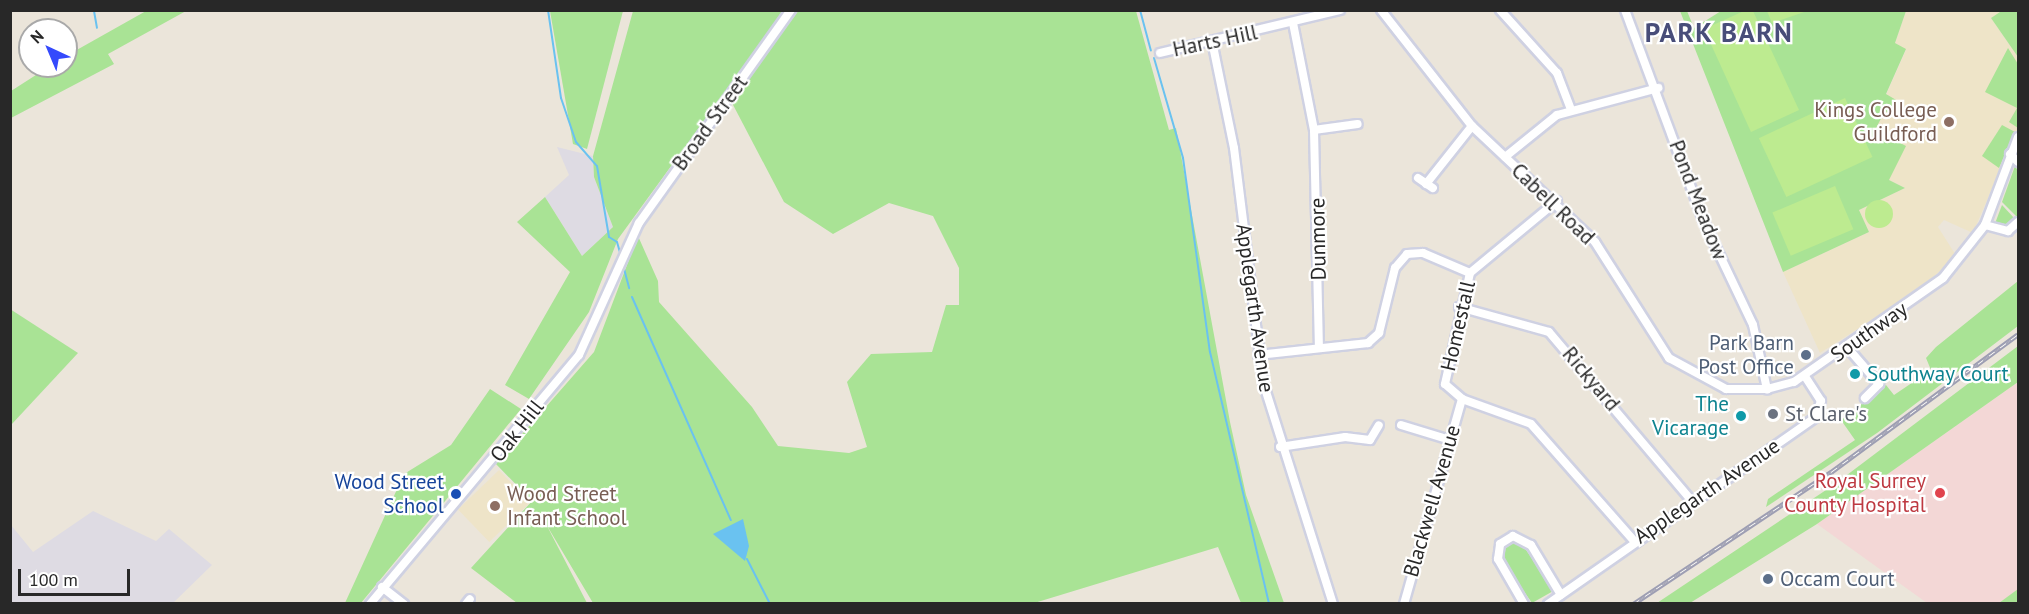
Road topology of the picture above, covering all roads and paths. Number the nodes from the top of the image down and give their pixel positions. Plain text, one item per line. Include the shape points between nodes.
1 (791, 10) edge
2 (1381, 10) edge
3 (1500, 10) edge
4 (1626, 10) edge
5 (1339, 11) edge
6 (1293, 23) junction
7 (1212, 41) junction
8 (1160, 53) dead end
9 (1658, 88) junction
10 (1571, 110) junction
11 (1360, 123) dead end
12 (1472, 126) junction
13 (1314, 130) junction
14 (2019, 137) edge
15 (2010, 154) junction
16 (1505, 157) junction
17 (2019, 162) edge
18 (1426, 183) dead end
19 (1557, 201) junction
20 (2019, 222) edge
21 (1985, 225) junction
22 (631, 237) joint
23 (1470, 273) junction
24 (1459, 307) junction
25 (1847, 347) junction
26 (1319, 348) junction
27 (1258, 355) junction
28 (1805, 376) junction
29 (1726, 389) joint
30 (1767, 389) junction
31 (1865, 398) dead end
32 (1462, 399) junction
33 (1379, 425) dead end
34 (1401, 425) dead end
35 (1447, 439) junction
36 (1370, 440) junction
37 (1280, 447) junction
38 (1371, 450) dead end
39 (1691, 500) junction
40 (1634, 541) junction
41 (382, 587) junction
42 (1561, 595) junction
43 (370, 603) edge
44 (404, 603) edge
45 (1333, 603) edge
46 (1404, 603) edge
47 (1524, 603) edge
48 (1548, 603) edge

1 - 22 street, Broad Street
2 - 12 street, Cabell Road
3 - 10 street via 1557,73
4 - 9 street, Pond Meadow
5 - 6 street, Harts Hill
6 - 7 street, Harts Hill
6 - 13 street, Dunmore
7 - 8 street, Harts Hill
7 - 27 street, Applegarth Avenue via 1234,148
9 - 10 street
9 - 30 street, Pond Meadow via 1703,220 1753,325
10 - 16 street via 1544,122
11 - 13 street
12 - 16 street, Cabell Road
12 - 18 street
13 - 26 street, Dunmore
14 - 15 street, Southway
15 - 17 street
15 - 21 street, Southway
16 - 19 street, Cabell Road
19 - 23 street, Homestall
19 - 29 street, Cabell Road via 1608,259 1664,353 1687,372
20 - 21 street via 2008,231
21 - 25 street, Southway via 1943,278
22 - 41 street, Oak Hill via 593,332 579,355 494,462
23 - 24 street, Homestall
23 - 26 street via 1423,253 1407,254 1395,268 1374,338 1359,346
24 - 32 street, Homestall via 1445,384
24 - 39 street, Rickyard via 1549,332
25 - 28 street, Southway
25 - 31 street via 1879,384
26 - 27 street
27 - 37 street, Applegarth Avenue
28 - 30 street, Southway
28 - 39 street, Applegarth Avenue via 1821,401 1819,414
29 - 30 street, Southway
32 - 35 street, Blackwell Avenue
32 - 40 street, Homestall via 1531,424
33 - 36 street
34 - 35 street
35 - 46 street, Blackwell Avenue
36 - 37 street via 1345,437
36 - 38 street
37 - 45 street, Applegarth Avenue
39 - 40 street, Applegarth Avenue
40 - 42 street, Applegarth Avenue
41 - 43 street, Oak Hill
41 - 44 street
42 - 47 street via 1531,545 1513,536 1500,544 1498,559
42 - 48 street, Applegarth Avenue

